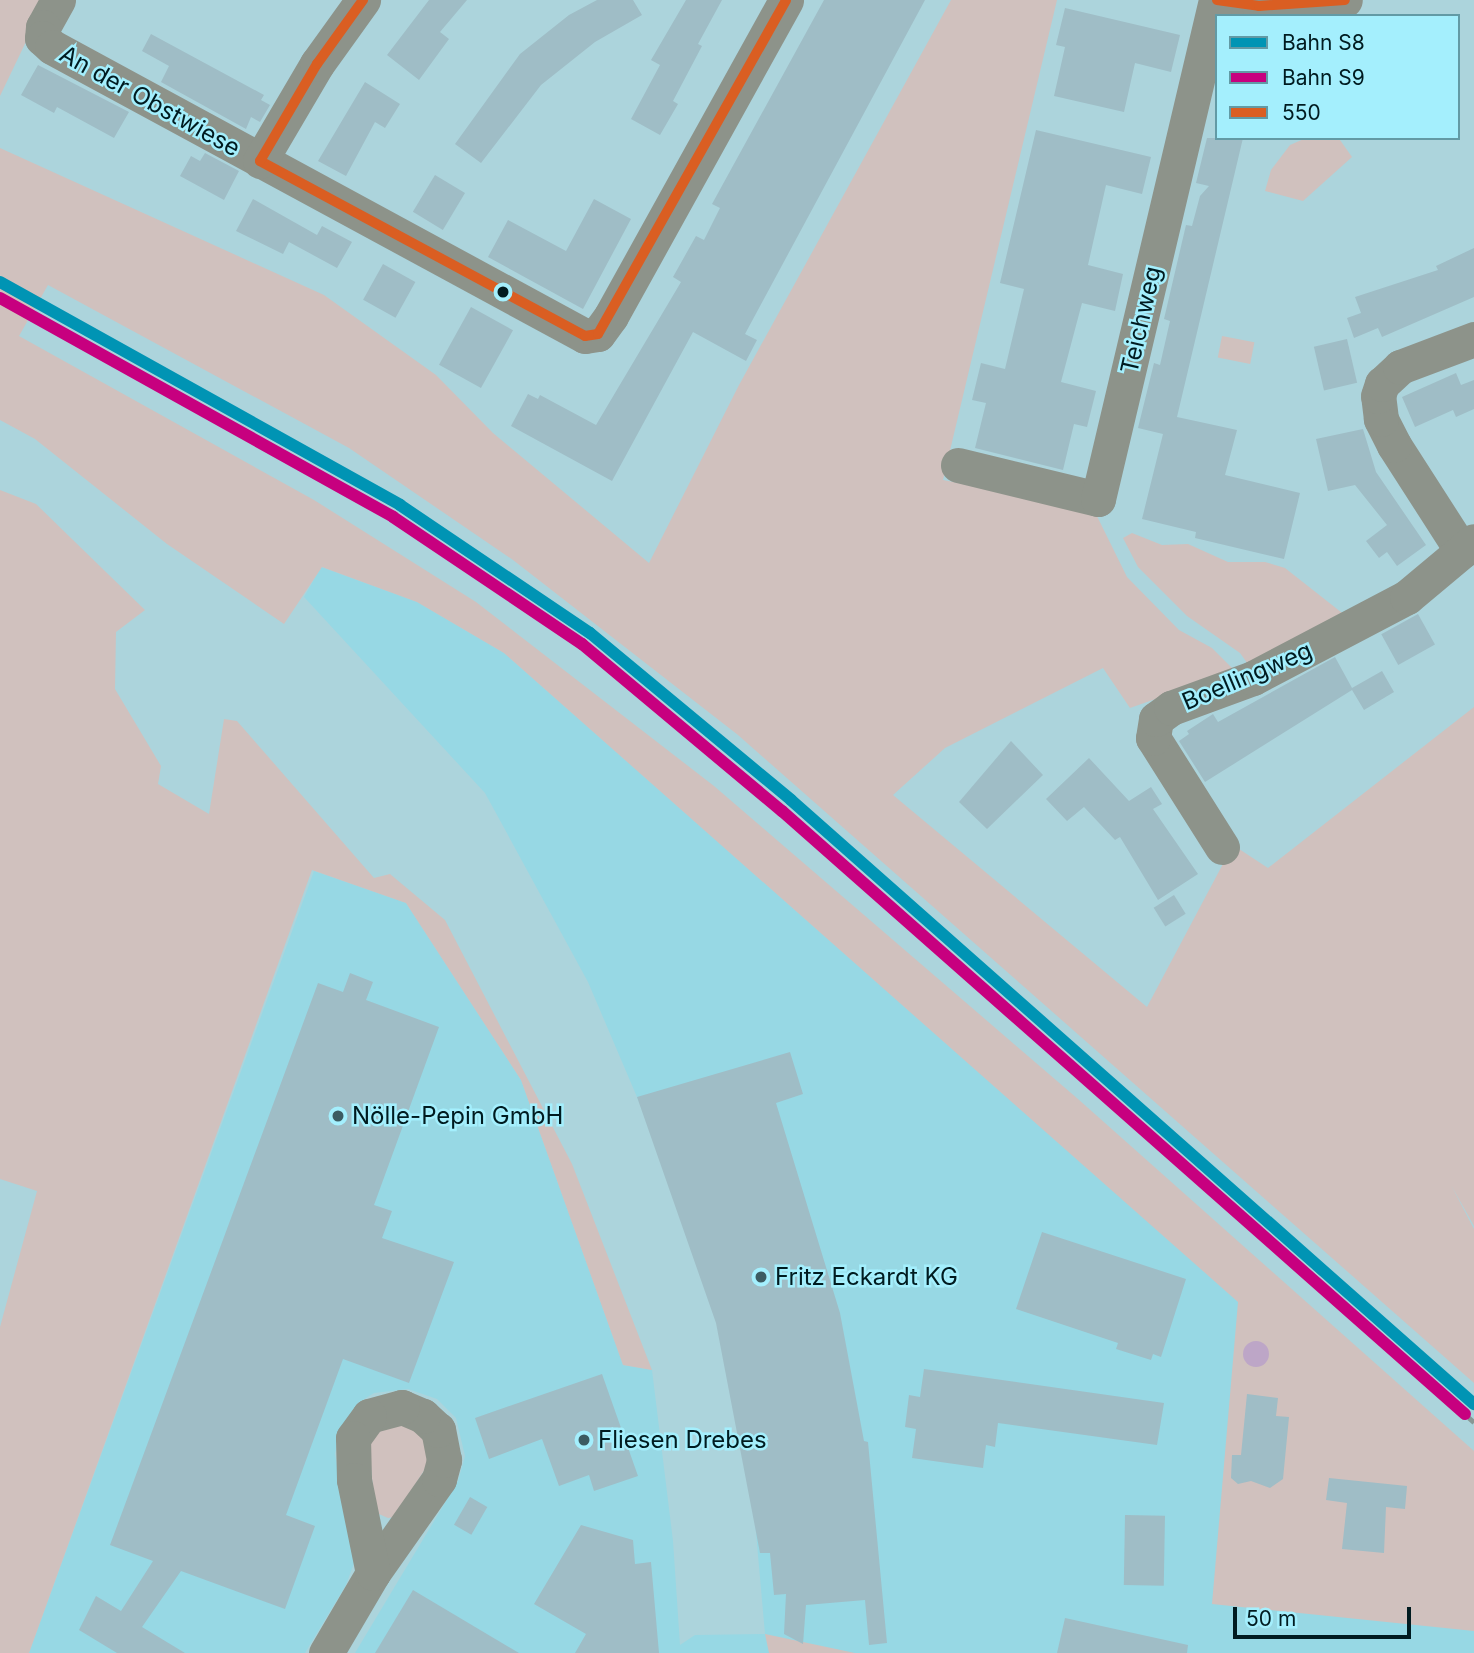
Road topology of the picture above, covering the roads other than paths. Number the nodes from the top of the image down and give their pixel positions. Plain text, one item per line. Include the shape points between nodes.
1 (58, 0) edge
2 (363, 0) edge
3 (786, 0) edge
4 (1216, 0) edge
5 (1345, 0) edge
6 (260, 161) junction
7 (1474, 339) edge
8 (958, 465) dead end
9 (1468, 546) edge
10 (1222, 847) dead end
11 (373, 1573) dead end
12 (326, 1653) edge

1 - 6 street, An der Obstwiese via 43,27 42,38 52,47
2 - 6 street via 317,64
3 - 6 street via 598,334 585,336
4 - 5 street via 1259,6
4 - 8 street, Teichweg via 1098,499
7 - 9 street, Boellingweg via 1400,367 1382,384 1378,396 1381,419 1394,445
9 - 10 street, Boellingweg via 1407,597 1347,631 1253,678 1171,708 1156,719 1153,738
11 - 12 street

